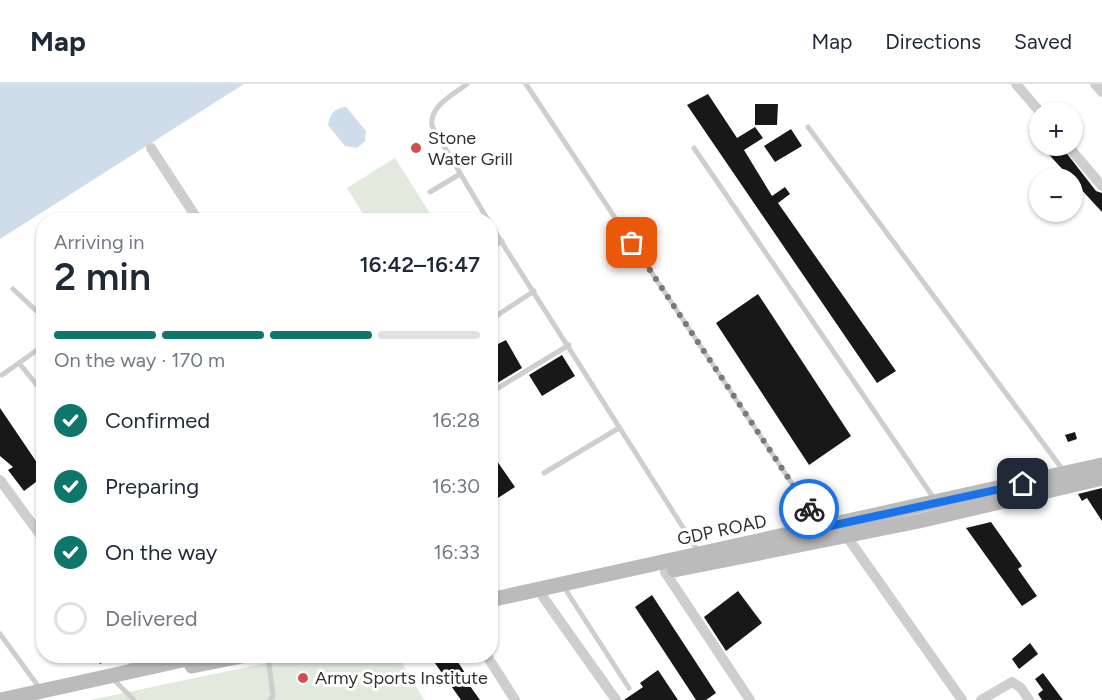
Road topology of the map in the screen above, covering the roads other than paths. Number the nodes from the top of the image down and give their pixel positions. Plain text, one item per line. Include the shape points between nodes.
1 (467, 84) edge
2 (526, 84) edge
3 (1016, 84) edge
4 (1095, 84) edge
5 (1102, 92) edge
6 (1031, 102) edge
7 (808, 127) dead end
8 (151, 148) dead end
9 (694, 148) dead end
10 (1076, 156) edge
11 (460, 174) junction
12 (1102, 186) edge
13 (430, 192) dead end
14 (193, 213) edge
15 (484, 213) edge
16 (498, 236) edge
17 (501, 241) junction
18 (498, 243) edge
19 (14, 290) dead end
20 (534, 291) junction
21 (36, 311) edge
22 (498, 315) edge
23 (568, 345) junction
24 (36, 351) edge
25 (19, 363) junction
26 (2, 375) dead end
27 (36, 384) edge
28 (498, 388) dead end
29 (619, 428) junction
30 (1102, 465) edge
31 (544, 473) dead end
32 (1066, 474) junction
33 (1102, 478) edge
34 (0, 480) edge
35 (936, 502) junction
36 (821, 528) junction
37 (36, 529) edge
38 (843, 529) junction
39 (701, 555) junction
40 (665, 572) junction
41 (567, 592) junction
42 (543, 597) junction
43 (498, 598) edge
44 (498, 607) edge
45 (0, 634) edge
46 (135, 663) edge
47 (165, 663) edge
48 (210, 663) edge
49 (269, 663) edge
50 (491, 663) edge
51 (140, 668) junction
52 (117, 683) junction
53 (629, 688) dead end
54 (43, 696) edge
55 (272, 698) edge
56 (1, 700) edge
57 (134, 700) edge
58 (279, 700) edge
59 (515, 700) edge
60 (616, 700) edge
61 (750, 700) edge
62 (962, 700) edge
63 (981, 700) edge
64 (1029, 700) edge

1 - 11 lane via 430,117
2 - 36 lane
3 - 6 street
4 - 5 street
7 - 32 lane
8 - 14 street
9 - 35 lane
10 - 12 street
11 - 13 lane
11 - 15 lane
16 - 17 lane
17 - 18 lane
17 - 20 lane
19 - 21 lane
20 - 22 lane
20 - 23 lane
23 - 28 lane
23 - 29 lane
24 - 25 lane
25 - 26 lane
25 - 27 lane
29 - 31 lane
29 - 39 lane
30 - 32 main road, GDP ROAD
32 - 35 main road, GDP ROAD
33 - 38 main road, GDP ROAD via 919,521
34 - 37 street
35 - 38 main road, GDP ROAD
36 - 38 main road, GDP ROAD
36 - 39 main road, GDP ROAD
38 - 40 main road via 723,562
38 - 62 street
39 - 43 main road, GDP ROAD
40 - 41 main road
40 - 61 street
41 - 42 main road
41 - 53 lane
42 - 44 main road
42 - 60 street
45 - 54 lane
46 - 51 street
47 - 51 main road
48 - 52 main road
49 - 55 lane
50 - 59 street
51 - 54 main road
52 - 54 main road
52 - 57 lane
54 - 56 main road
55 - 58 lane
63 - 64 street via 1012,682

